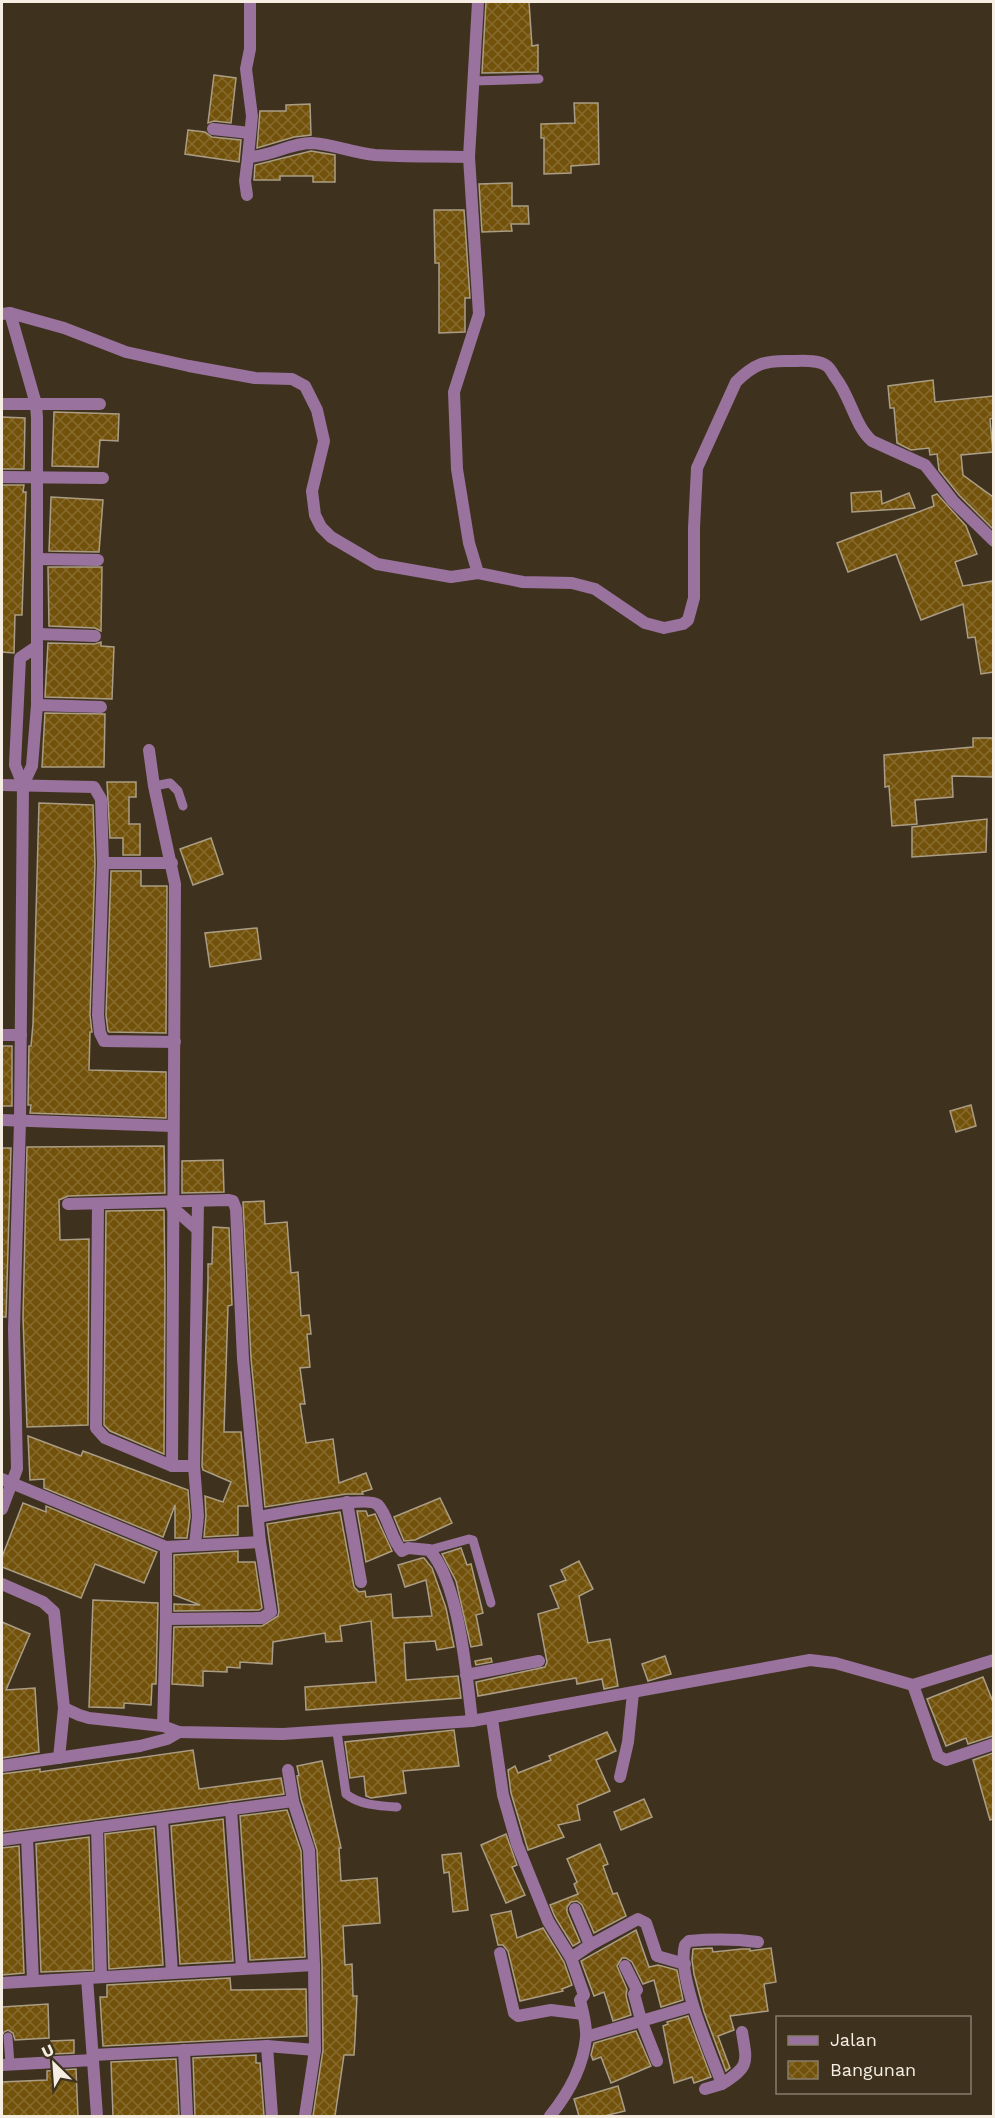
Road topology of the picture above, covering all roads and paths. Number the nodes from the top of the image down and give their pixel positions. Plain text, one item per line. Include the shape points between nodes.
1 (250, 2) edge
2 (478, 2) edge
3 (539, 79) dead end
4 (472, 81) junction
5 (213, 129) dead end
6 (250, 133) junction
7 (248, 157) junction
8 (469, 157) junction
9 (247, 195) dead end
10 (6, 314) edge
11 (2, 404) edge
12 (36, 404) junction
13 (100, 404) dead end
14 (2, 477) edge
15 (38, 478) junction
16 (103, 478) dead end
17 (993, 541) edge
18 (38, 558) junction
19 (98, 560) dead end
20 (478, 573) junction
21 (95, 636) dead end
22 (37, 640) junction
23 (36, 705) junction
24 (101, 707) dead end
25 (148, 750) dead end
26 (2, 785) edge
27 (23, 785) junction
28 (154, 786) junction
29 (183, 806) dead end
30 (103, 863) junction
31 (172, 863) junction
32 (2, 1035) edge
33 (21, 1035) junction
34 (175, 1042) junction
35 (2, 1120) edge
36 (20, 1121) junction
37 (172, 1126) junction
38 (198, 1202) junction
39 (68, 1204) dead end
40 (98, 1204) junction
41 (172, 1204) junction
42 (197, 1229) junction
43 (172, 1466) junction
44 (194, 1466) junction
45 (7, 1481) edge
46 (347, 1502) junction
47 (2, 1509) edge
48 (258, 1517) junction
49 (260, 1542) junction
50 (195, 1545) junction
51 (166, 1547) junction
52 (429, 1550) junction
53 (361, 1582) dead end
54 (2, 1584) edge
55 (491, 1603) dead end
56 (166, 1619) junction
57 (993, 1660) edge
58 (538, 1661) dead end
59 (466, 1675) junction
60 (913, 1685) junction
61 (633, 1692) junction
62 (64, 1708) junction
63 (492, 1719) junction
64 (472, 1721) junction
65 (163, 1726) junction
66 (178, 1732) junction
67 (337, 1732) junction
68 (993, 1744) edge
69 (59, 1758) junction
70 (2, 1766) edge
71 (288, 1770) dead end
72 (620, 1777) dead end
73 (293, 1801) junction
74 (397, 1807) dead end
75 (231, 1809) junction
76 (162, 1818) junction
77 (97, 1827) junction
78 (27, 1837) junction
79 (2, 1840) edge
80 (575, 1909) dead end
81 (758, 1942) dead end
82 (590, 1944) junction
83 (500, 1953) dead end
84 (571, 1958) junction
85 (685, 1964) junction
86 (314, 1965) junction
87 (625, 1966) dead end
88 (242, 1969) junction
89 (172, 1973) junction
90 (101, 1977) junction
91 (87, 1978) junction
92 (33, 1981) junction
93 (2, 1983) edge
94 (693, 2006) junction
95 (583, 2014) junction
96 (641, 2020) junction
97 (742, 2032) dead end
98 (8, 2037) dead end
99 (586, 2037) junction
100 (267, 2046) junction
101 (184, 2050) junction
102 (315, 2050) junction
103 (93, 2057) junction
104 (657, 2061) dead end
105 (6, 2065) edge
106 (723, 2084) junction
107 (705, 2089) dead end
108 (97, 2116) edge
109 (187, 2116) edge
110 (272, 2116) edge
111 (304, 2116) edge
112 (550, 2116) edge

1 - 6 street via 246,69 252,116
2 - 4 street
3 - 4 lane
4 - 8 street
5 - 6 street
6 - 7 street
7 - 8 street via 308,143 376,155
7 - 9 street
8 - 20 street via 479,314 454,392 457,469
10 - 12 street
10 - 20 street via 64,328 126,352 255,378 292,380 305,386 317,410 324,441 314,480 313,504 321,527 377,564 451,577
11 - 12 street
12 - 13 street
12 - 15 street
14 - 15 street
15 - 16 street
15 - 18 street
17 - 20 street via 953,501 925,465 866,436 841,385 826,366 810,361 760,363 736,382 697,468 694,598 688,620 683,624 664,628 645,623 595,589 572,583 523,582
18 - 19 street
18 - 22 street
21 - 22 street
22 - 23 street
22 - 27 street via 20,658 15,765
23 - 24 street
23 - 27 street via 32,766
25 - 28 street
26 - 27 street
27 - 30 street via 94,787 101,799
27 - 33 street
28 - 29 lane via 170,783 178,791
28 - 31 street
30 - 31 street
30 - 34 street via 98,1015 101,1037 104,1041
31 - 34 street
32 - 33 street
33 - 36 street
34 - 37 street
35 - 36 street
36 - 37 street
36 - 45 street via 14,1329 16,1469
37 - 41 street
38 - 41 street
38 - 42 street
38 - 48 street via 229,1200 236,1209 243,1359
39 - 40 street
40 - 41 street
40 - 43 street via 96,1428 105,1438
41 - 42 street
41 - 43 street
42 - 44 street
43 - 44 street
44 - 50 street via 198,1516
45 - 47 street
45 - 51 street
46 - 48 street
46 - 52 street via 374,1502 380,1506 402,1551
46 - 53 street
48 - 49 street
49 - 50 street
49 - 56 street via 271,1606 268,1615
50 - 51 street
51 - 56 street
52 - 55 lane via 473,1540
52 - 59 street via 440,1564 451,1600
54 - 62 street via 43,1602 54,1612
56 - 65 street
57 - 60 street
58 - 59 street
59 - 64 street
60 - 61 street via 823,1660 810,1660
60 - 68 street via 938,1756 946,1760
61 - 63 street
61 - 72 street
62 - 65 street via 89,1718
62 - 69 street
63 - 64 street
63 - 84 street via 503,1795 516,1844 548,1921
64 - 67 street
65 - 66 street
66 - 67 street
66 - 69 street via 141,1746
67 - 74 lane via 346,1794 355,1800
69 - 70 street
71 - 73 street
73 - 75 street
73 - 86 street via 309,1850
75 - 76 street
75 - 88 street
76 - 77 street
76 - 89 street
77 - 78 street
77 - 90 street
78 - 79 street
78 - 92 street
80 - 82 street
81 - 85 street via 689,1941 683,1950
82 - 84 street
82 - 85 street via 632,1921 643,1920 657,1956
83 - 95 street via 514,2013 518,2016 551,2010
84 - 95 street via 584,1995 580,2000
85 - 94 street
86 - 88 street
86 - 102 street
87 - 96 street via 637,1990 634,1994
88 - 89 street
89 - 90 street
90 - 91 street
91 - 92 street
91 - 103 street
92 - 93 street
94 - 96 street
94 - 106 street
95 - 99 street
96 - 99 street
96 - 104 street
97 - 106 street via 745,2064
98 - 105 lane
99 - 112 street via 578,2072
100 - 101 street
100 - 102 street
100 - 110 street
101 - 103 street
101 - 109 street
102 - 111 street
103 - 105 street
103 - 108 street
106 - 107 street

